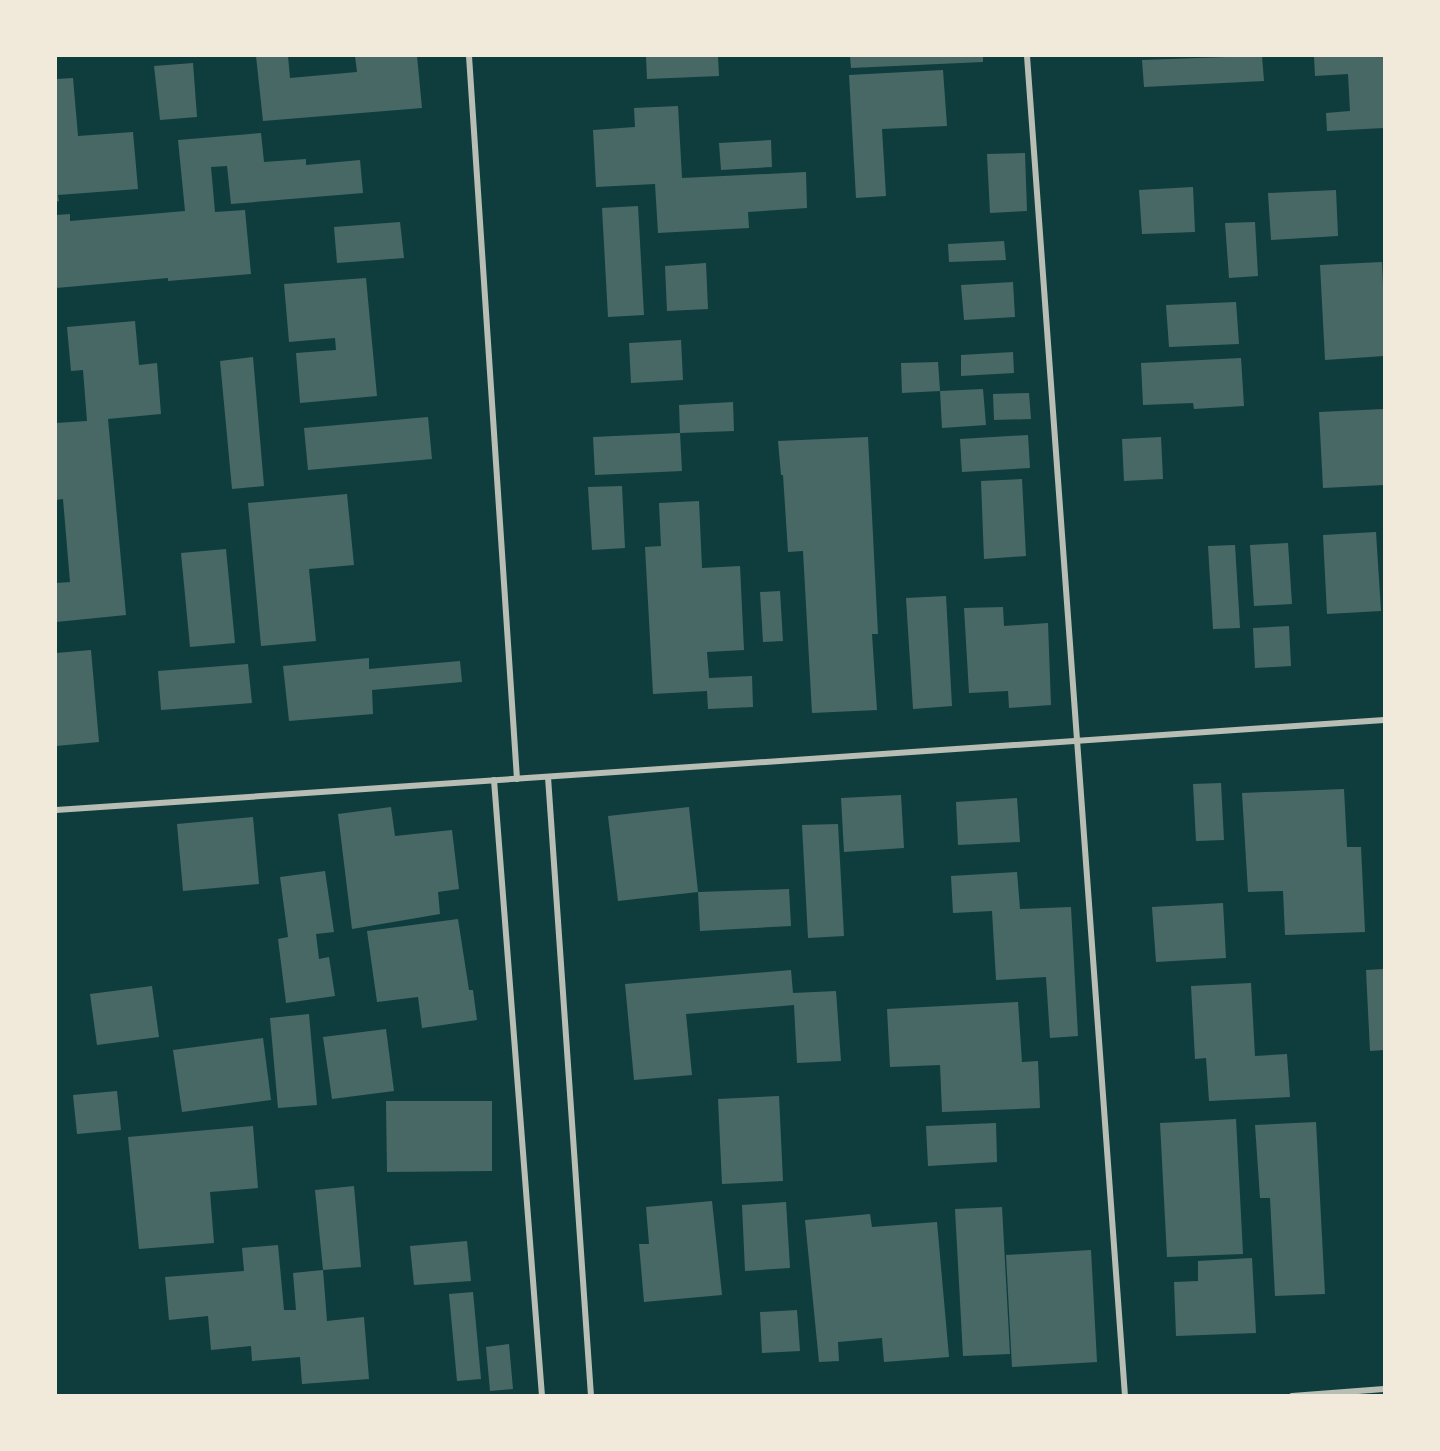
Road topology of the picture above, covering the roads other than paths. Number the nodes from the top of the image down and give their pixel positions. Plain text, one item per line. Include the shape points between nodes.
1 (469, 56) edge
2 (1027, 56) edge
3 (1384, 720) edge
4 (1077, 741) junction
5 (548, 777) junction
6 (517, 779) junction
7 (494, 780) junction
8 (56, 810) edge
9 (1384, 1389) edge
10 (542, 1395) edge
11 (591, 1395) edge
12 (1125, 1395) edge
13 (1292, 1395) edge

1 - 6 street
2 - 4 street
3 - 4 street
4 - 5 street
4 - 12 street
5 - 6 street
5 - 11 street
6 - 7 street
7 - 8 street
7 - 10 street
9 - 13 street

